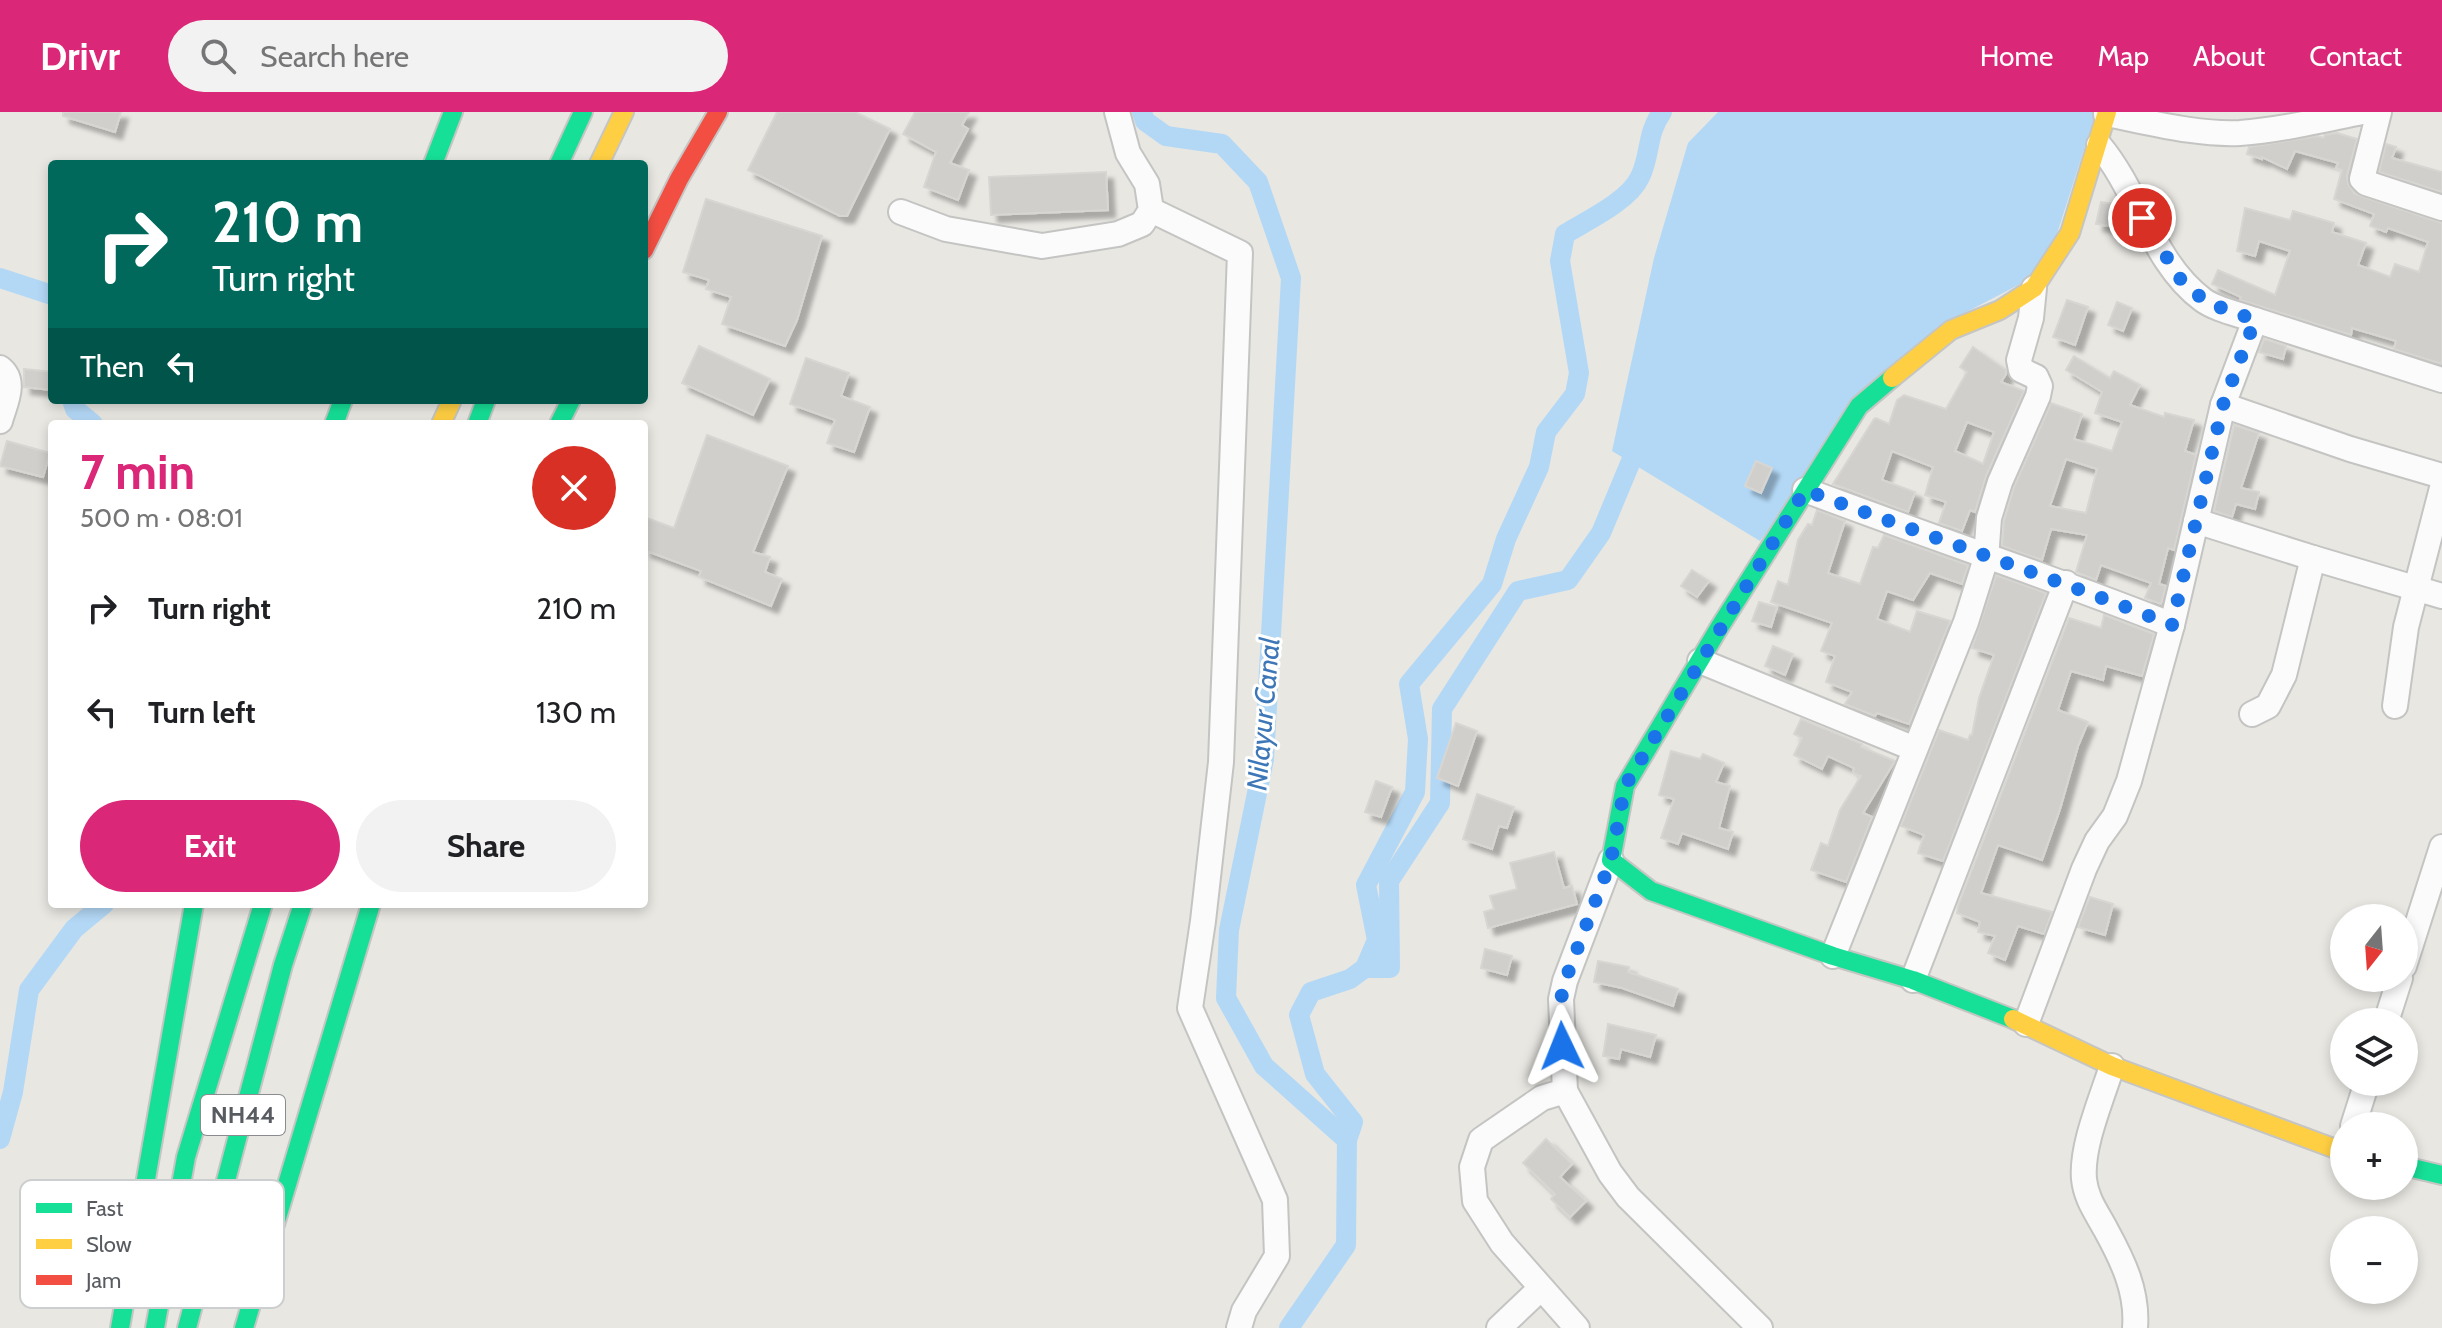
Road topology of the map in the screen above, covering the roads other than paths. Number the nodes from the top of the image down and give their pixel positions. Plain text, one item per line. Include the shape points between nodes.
1 (453, 112) edge
2 (583, 112) edge
3 (624, 112) edge
4 (718, 112) edge
5 (1117, 112) edge
6 (2361, 112) edge
7 (2379, 112) edge
8 (2106, 113) edge
9 (2099, 145) junction
10 (435, 160) edge
11 (561, 160) edge
12 (601, 160) edge
13 (2442, 208) edge
14 (1151, 210) junction
15 (901, 212) dead end
16 (648, 242) edge
17 (2034, 288) junction
18 (2255, 320) junction
19 (0, 368) edge
20 (2442, 380) edge
21 (2223, 405) junction
22 (0, 421) edge
23 (2442, 476) edge
24 (2442, 488) edge
25 (1805, 490) junction
26 (2196, 521) junction
27 (1986, 558) junction
28 (2313, 558) junction
29 (2066, 583) junction
30 (2416, 588) junction
31 (2442, 596) edge
32 (2172, 625) junction
33 (1700, 661) junction
34 (2395, 706) dead end
35 (2252, 714) dead end
36 (1915, 749) junction
37 (2442, 847) edge
38 (1611, 860) junction
39 (193, 908) edge
40 (262, 908) edge
41 (302, 908) edge
42 (370, 908) edge
43 (2418, 922) edge
44 (1833, 956) junction
45 (1913, 980) junction
46 (2026, 1024) junction
47 (2112, 1066) junction
48 (1565, 1091) junction
49 (2330, 1147) edge
50 (2418, 1169) edge
51 (2442, 1175) edge
52 (146, 1180) edge
53 (182, 1180) edge
54 (226, 1180) edge
55 (284, 1194) edge
56 (1540, 1289) junction
57 (123, 1308) edge
58 (159, 1308) edge
59 (192, 1308) edge
60 (250, 1308) edge
61 (120, 1328) edge
62 (155, 1328) edge
63 (187, 1328) edge
64 (244, 1328) edge
65 (1239, 1328) edge
66 (1499, 1328) edge
67 (1577, 1328) edge
68 (1760, 1328) edge
69 (2135, 1328) edge

1 - 10 main road
2 - 11 main road
3 - 12 main road
4 - 16 main road
5 - 14 street via 1128,153 1147,184
6 - 8 street via 2237,133
7 - 13 street via 2362,179
8 - 9 main road
9 - 17 main road via 2070,233
9 - 18 street via 2181,280 2206,302
14 - 15 street via 1142,224 1118,234 1042,246 946,229
14 - 65 street via 1240,253 1221,762 1190,1008 1275,1200 1277,1256
17 - 25 main road via 2000,310 1951,330 1859,406
17 - 27 street via 2019,360 2021,370 2036,377 2040,386 2000,482 1989,518
18 - 20 street
18 - 21 street
19 - 22 street via 9,377 9,386
21 - 23 street
21 - 26 street
24 - 30 street
25 - 27 street
25 - 33 main road
26 - 28 street
26 - 32 street
27 - 29 street
27 - 36 street
28 - 30 street
28 - 35 street via 2284,675 2268,706
29 - 32 street
29 - 45 street
30 - 31 street
30 - 34 street
32 - 46 street via 2129,781 2084,869
33 - 36 street
33 - 38 main road via 1625,786
36 - 44 street
37 - 43 street
38 - 44 main road via 1651,891
38 - 48 street via 1561,999
39 - 52 main road
40 - 53 main road, NH44
41 - 54 main road, NH44
42 - 55 main road
44 - 45 main road
45 - 46 main road
46 - 47 main road
47 - 49 main road
47 - 69 street via 2088,1145 2084,1178 2089,1201 2128,1271
48 - 56 street via 1542,1098 1481,1140 1472,1167 1475,1201
48 - 68 street via 1628,1197
50 - 51 main road
56 - 66 street
56 - 67 street
57 - 61 main road
58 - 62 main road, NH44
59 - 63 main road, NH44
60 - 64 main road

